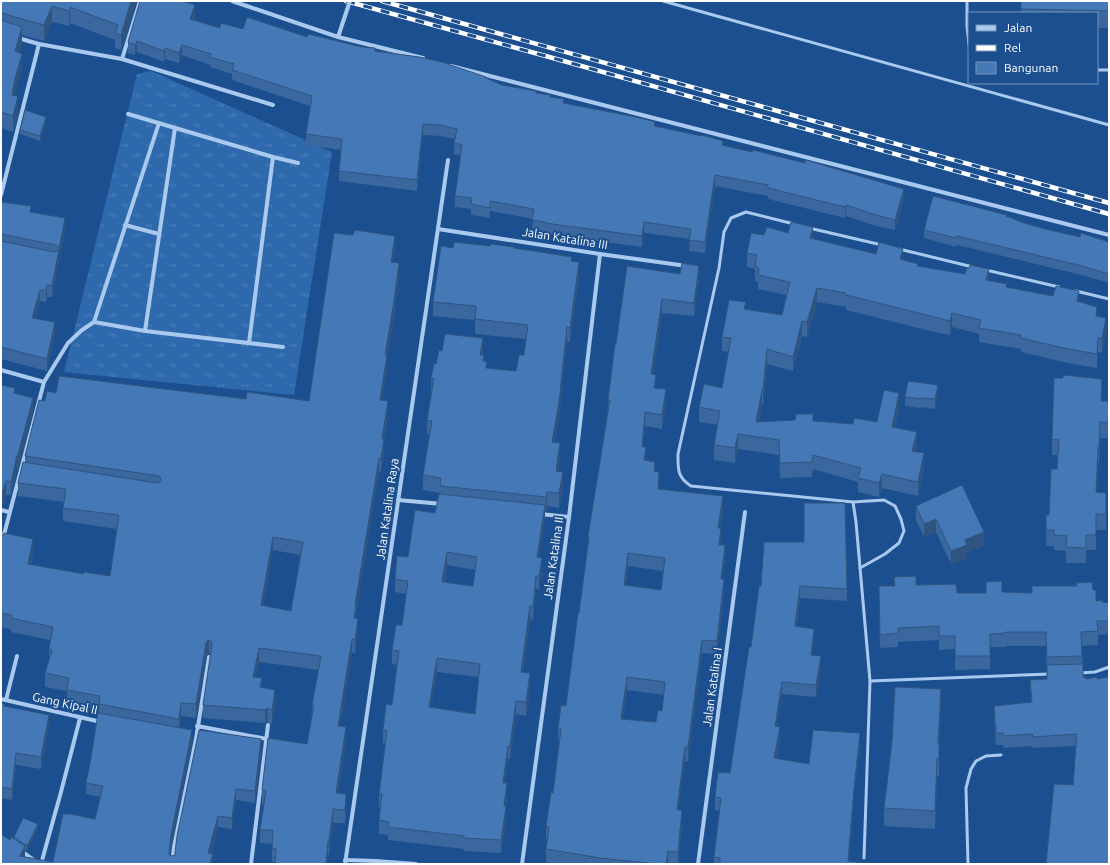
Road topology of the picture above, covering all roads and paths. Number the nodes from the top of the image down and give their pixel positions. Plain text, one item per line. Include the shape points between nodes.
1 (140, 1) edge
2 (232, 1) edge
3 (350, 1) edge
4 (663, 1) edge
5 (967, 1) edge
6 (968, 35) edge
7 (15, 37) edge
8 (338, 37) junction
9 (39, 44) junction
10 (122, 59) junction
11 (429, 60) edge
12 (444, 64) edge
13 (1098, 70) edge
14 (1109, 70) edge
15 (273, 105) dead end
16 (128, 114) dead end
17 (159, 123) junction
18 (1109, 125) edge
19 (175, 128) junction
20 (273, 157) junction
21 (448, 160) dead end
22 (298, 163) dead end
23 (1, 195) edge
24 (125, 225) junction
25 (800, 225) edge
26 (808, 227) edge
27 (438, 229) junction
28 (159, 234) junction
29 (1109, 235) edge
30 (885, 246) edge
31 (893, 248) edge
32 (600, 254) junction
33 (690, 266) edge
34 (978, 268) edge
35 (986, 270) edge
36 (1063, 288) edge
37 (1070, 290) edge
38 (1109, 299) edge
39 (94, 322) junction
40 (145, 331) junction
41 (249, 343) junction
42 (283, 347) dead end
43 (1, 370) edge
44 (44, 382) junction
45 (19, 472) junction
46 (26, 474) edge
47 (398, 500) junction
48 (853, 502) junction
49 (445, 504) edge
50 (1, 510) edge
51 (9, 512) junction
52 (745, 512) dead end
53 (538, 514) edge
54 (569, 517) junction
55 (1, 546) edge
56 (860, 568) junction
57 (17, 656) dead end
58 (209, 657) edge
59 (1109, 667) edge
60 (1072, 673) edge
61 (1056, 674) edge
62 (870, 681) junction
63 (1, 699) edge
64 (6, 700) junction
65 (80, 718) junction
66 (103, 722) edge
67 (268, 725) dead end
68 (197, 726) junction
69 (188, 738) edge
70 (196, 739) junction
71 (267, 739) junction
72 (1001, 755) dead end
73 (14, 846) edge
74 (864, 858) dead end
75 (345, 862) edge
76 (376, 862) edge
77 (41, 864) edge
78 (172, 864) edge
79 (252, 864) edge
80 (416, 864) edge
81 (522, 864) edge
82 (698, 864) edge
83 (968, 864) edge

1 - 10 street
2 - 8 street
3 - 8 street, bridge
4 - 18 lane
5 - 6 lane
7 - 9 street
8 - 11 street
9 - 10 street
9 - 23 street
10 - 15 street
12 - 29 street
13 - 14 lane
16 - 17 street
17 - 19 street
17 - 24 street
19 - 20 street
19 - 28 street
20 - 22 street
20 - 41 street
21 - 27 street, Jalan Katalina Raya
24 - 28 street
24 - 39 street
25 - 48 lane via 746,212 731,218 724,232 719,268 678,454 678,470 683,481 691,486
26 - 30 lane
27 - 32 street, Jalan Katalina III
27 - 47 street, Jalan Katalina Raya
28 - 40 street
31 - 34 lane
32 - 33 street, Jalan Katalina III
32 - 54 street, Jalan Katalina II
35 - 36 lane
37 - 38 lane
39 - 40 street
39 - 44 street via 68,343
40 - 41 street
41 - 42 street
43 - 44 street
44 - 45 street
45 - 46 street
45 - 51 street
47 - 49 street
47 - 75 street, Jalan Katalina Raya
48 - 56 lane
48 - 56 lane via 884,500 895,506 904,531 899,542 885,554
50 - 51 street
51 - 55 street
52 - 82 street, Jalan Katalina I
53 - 54 street
54 - 81 street, Jalan Katalina II
56 - 62 lane
57 - 64 street
58 - 68 street
59 - 60 lane via 1095,672
61 - 62 lane
62 - 74 lane
63 - 64 street, Gang Kipal II
64 - 65 street, Gang Kipal II
65 - 66 street, Gang Kipal II
65 - 77 street
67 - 71 street
68 - 70 street
68 - 71 street
69 - 70 street
70 - 78 street
71 - 79 street
72 - 83 lane via 986,756 976,761 971,769 966,788
73 - 77 street
75 - 76 street
76 - 80 street

